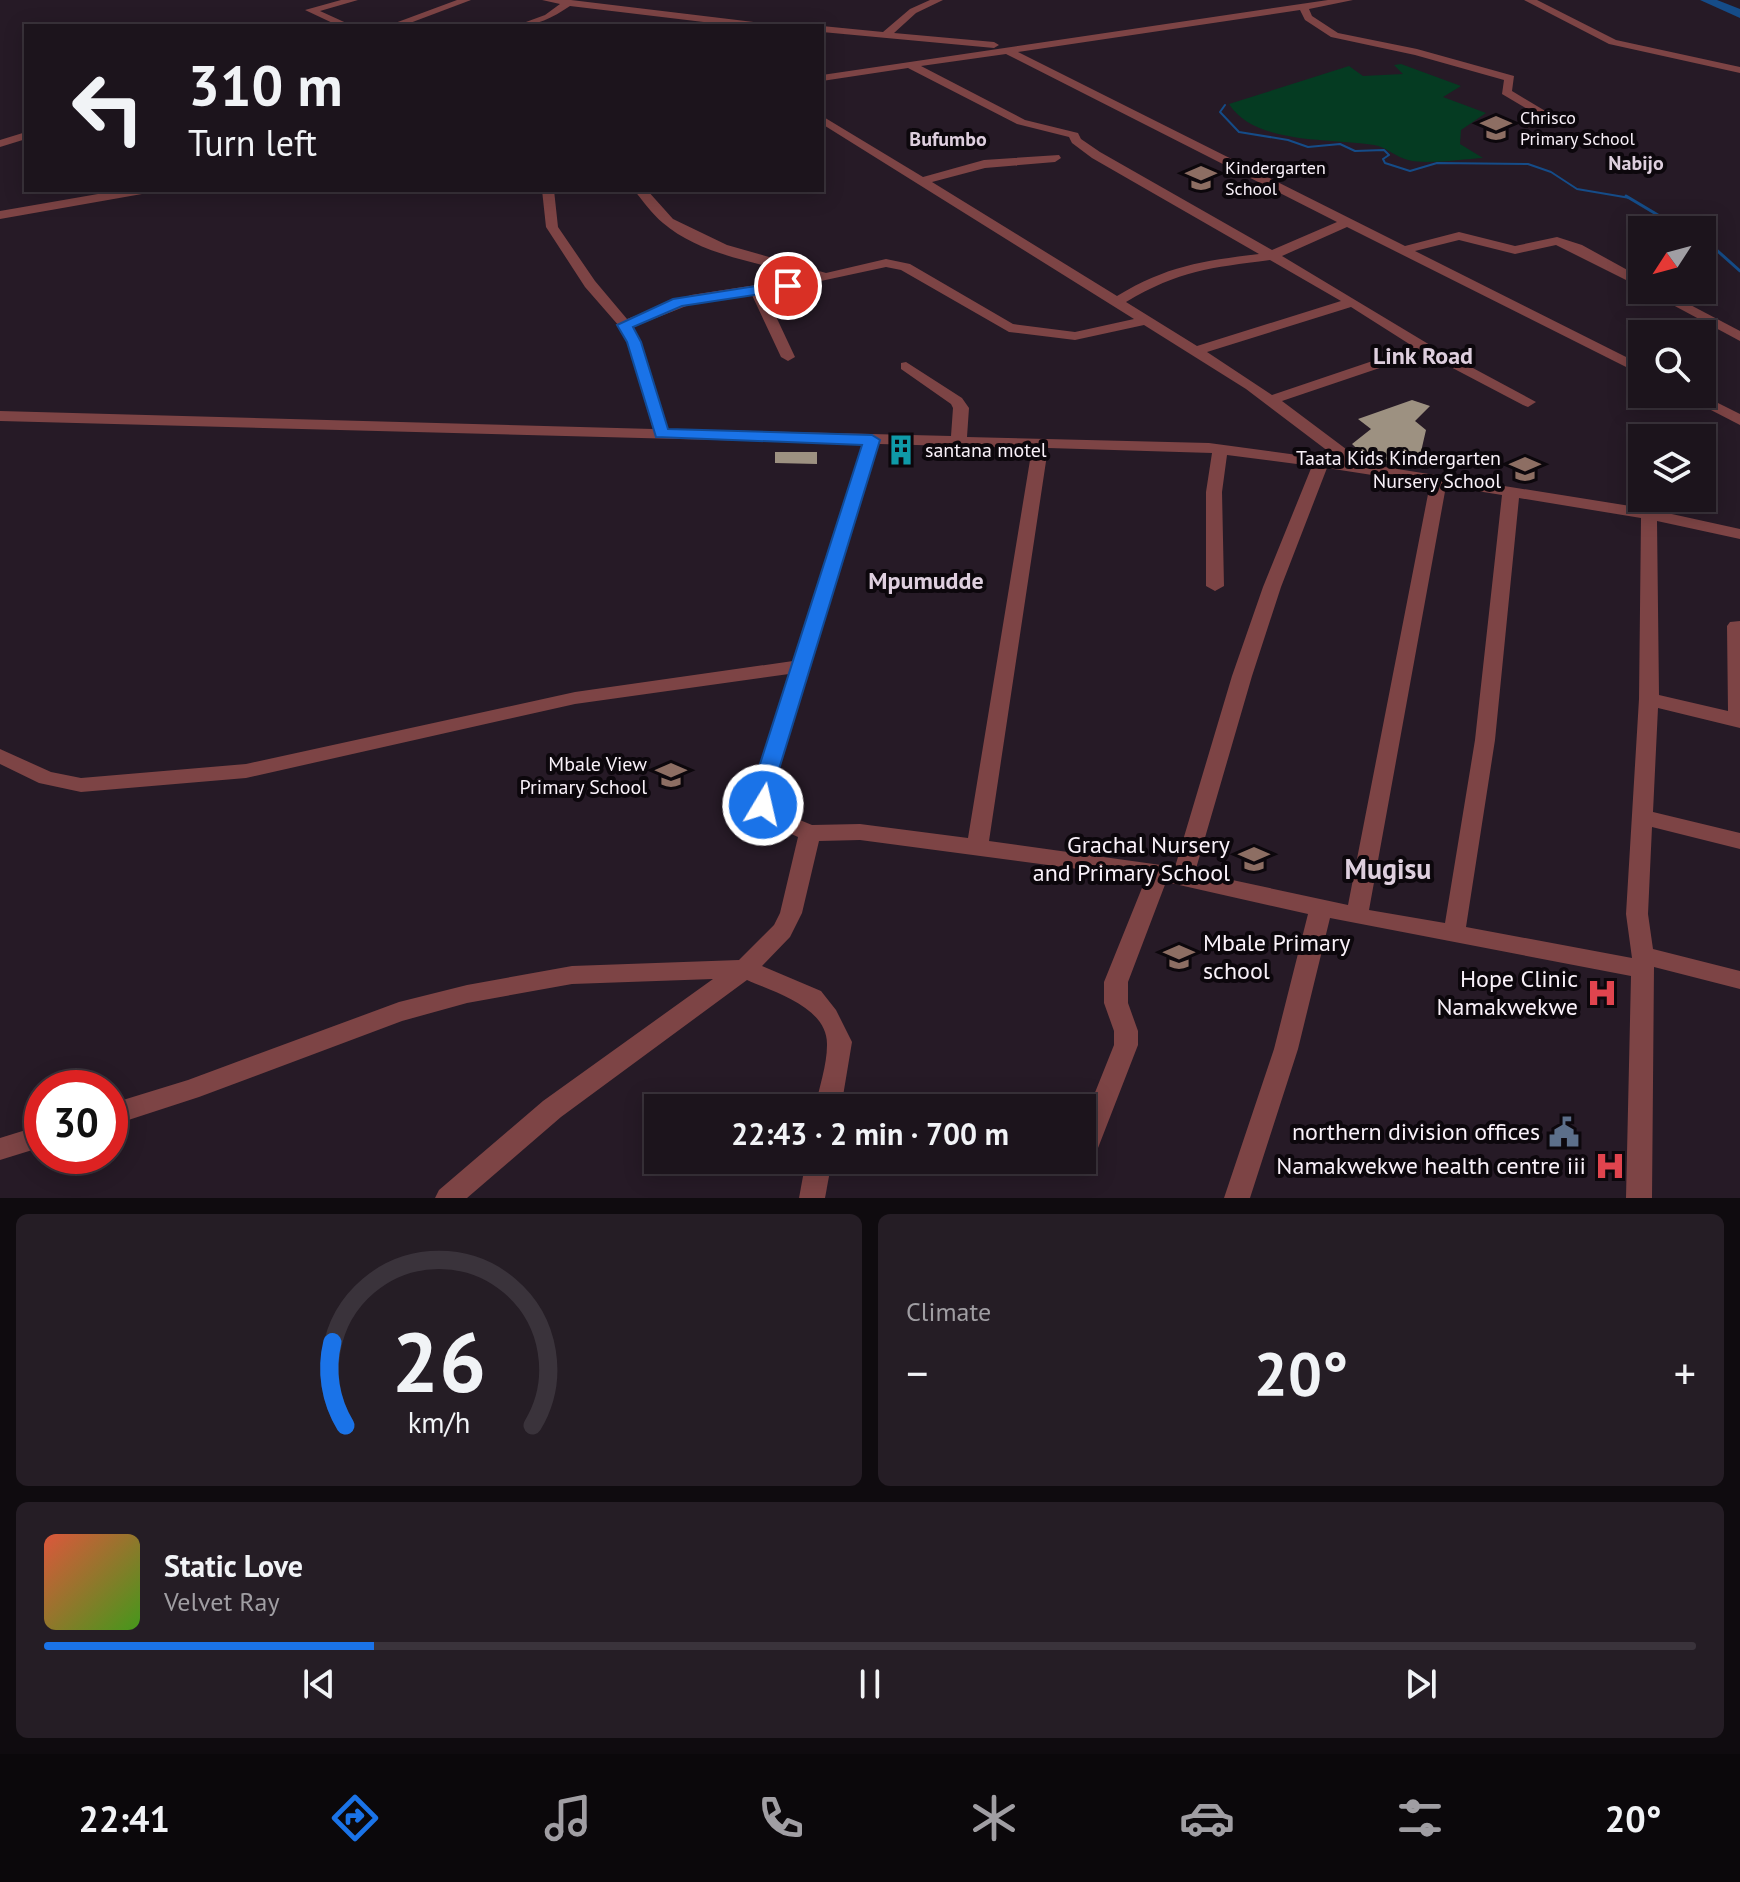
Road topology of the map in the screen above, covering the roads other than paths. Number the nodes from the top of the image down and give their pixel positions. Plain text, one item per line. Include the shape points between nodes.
1 (353, 0) edge
2 (466, 0) edge
3 (547, 0) edge
4 (938, 0) edge
5 (1348, 0) edge
6 (1529, 0) edge
7 (660, 2) dead end
8 (568, 3) junction
9 (1303, 6) junction
10 (638, 12) junction
11 (343, 24) edge
12 (398, 24) edge
13 (526, 24) edge
14 (744, 24) edge
15 (824, 29) edge
16 (887, 33) junction
17 (1010, 48) junction
18 (908, 64) junction
19 (1740, 70) edge
20 (824, 78) edge
21 (824, 120) edge
22 (1530, 126) dead end
23 (24, 136) edge
24 (0, 144) edge
25 (1055, 158) dead end
26 (921, 181) junction
27 (131, 192) edge
28 (548, 192) edge
29 (642, 192) edge
30 (0, 215) edge
31 (1345, 223) junction
32 (1401, 251) junction
33 (1270, 256) junction
34 (821, 276) junction
35 (1628, 276) edge
36 (756, 289) junction
37 (1117, 302) junction
38 (1353, 302) junction
39 (1678, 304) edge
40 (1144, 321) junction
41 (625, 325) junction
42 (1740, 337) edge
43 (1425, 348) junction
44 (1196, 351) junction
45 (788, 357) dead end
46 (1628, 364) edge
47 (906, 366) dead end
48 (1271, 400) junction
49 (1528, 402) dead end
50 (1716, 408) edge
51 (0, 416) edge
52 (1740, 420) edge
53 (662, 434) junction
54 (872, 440) junction
55 (959, 441) junction
56 (1041, 443) junction
57 (1220, 450) junction
58 (1322, 461) junction
59 (1362, 467) junction
60 (1439, 480) junction
61 (1511, 491) junction
62 (1649, 514) junction
63 (1740, 534) edge
64 (1215, 586) dead end
65 (1738, 637) edge
66 (800, 666) junction
67 (1649, 699) junction
68 (1739, 721) edge
69 (0, 756) edge
70 (1642, 817) junction
71 (810, 833) junction
72 (1740, 841) edge
73 (977, 847) junction
74 (1171, 874) junction
75 (1321, 908) junction
76 (1357, 916) junction
77 (1454, 935) junction
78 (1643, 962) junction
79 (745, 969) junction
80 (1740, 980) edge
81 (831, 1094) edge
82 (128, 1109) edge
83 (1096, 1122) edge
84 (24, 1142) edge
85 (0, 1149) edge
86 (816, 1174) edge
87 (448, 1198) edge
88 (812, 1198) edge
89 (1237, 1198) edge
90 (1639, 1198) edge

1 - 11 street via 310,10
2 - 12 street
3 - 8 street
4 - 16 street via 913,11
5 - 9 street
6 - 19 street via 1613,42
7 - 10 street
8 - 10 street
8 - 13 street
9 - 17 street
9 - 22 street via 1308,18 1335,35 1510,78 1506,92 1541,112
10 - 14 street
15 - 16 street
16 - 17 street
17 - 18 street
17 - 31 street
18 - 20 street
18 - 33 street via 1021,122 1074,135 1096,155
21 - 26 street
23 - 24 street
25 - 26 street via 984,164
26 - 37 street
27 - 30 street
28 - 41 street via 552,227
29 - 34 street via 683,230 751,258
31 - 32 street
31 - 33 street
32 - 35 street via 1459,236 1515,250 1557,241
32 - 46 street
33 - 37 street via 1195,266 1140,285
33 - 38 street
34 - 36 street
34 - 40 street via 886,263 905,267 1009,328 1095,334
36 - 41 street via 678,302
36 - 45 street
37 - 40 street
38 - 43 street
38 - 44 street
39 - 42 street
40 - 44 street
41 - 53 street
43 - 48 street
43 - 49 street
44 - 48 street
47 - 55 street via 957,401
48 - 59 street
50 - 52 street
51 - 53 street
53 - 54 street
54 - 55 street
54 - 66 street
55 - 56 street
56 - 57 street
56 - 73 street
57 - 58 street
57 - 64 street via 1214,492
58 - 59 street
58 - 74 street
59 - 60 street
60 - 61 street
60 - 76 street
61 - 62 street
61 - 77 street via 1485,740
62 - 63 street
62 - 67 street
65 - 68 street
66 - 69 street via 575,698 246,771 81,785 46,778
66 - 71 street via 761,792 771,816
67 - 68 street
67 - 70 street
70 - 72 street
70 - 78 street via 1637,914
71 - 73 street via 860,832
71 - 79 street via 791,913 782,931
73 - 74 street
74 - 75 street
74 - 83 street via 1116,982 1126,1045
75 - 76 street
75 - 89 street via 1286,1049
76 - 77 street
77 - 78 street
78 - 80 street
78 - 90 street
79 - 81 street via 813,998 828,1017 840,1042
79 - 82 street via 572,975 467,994 399,1012
79 - 87 street via 552,1109
84 - 85 street
86 - 88 street

